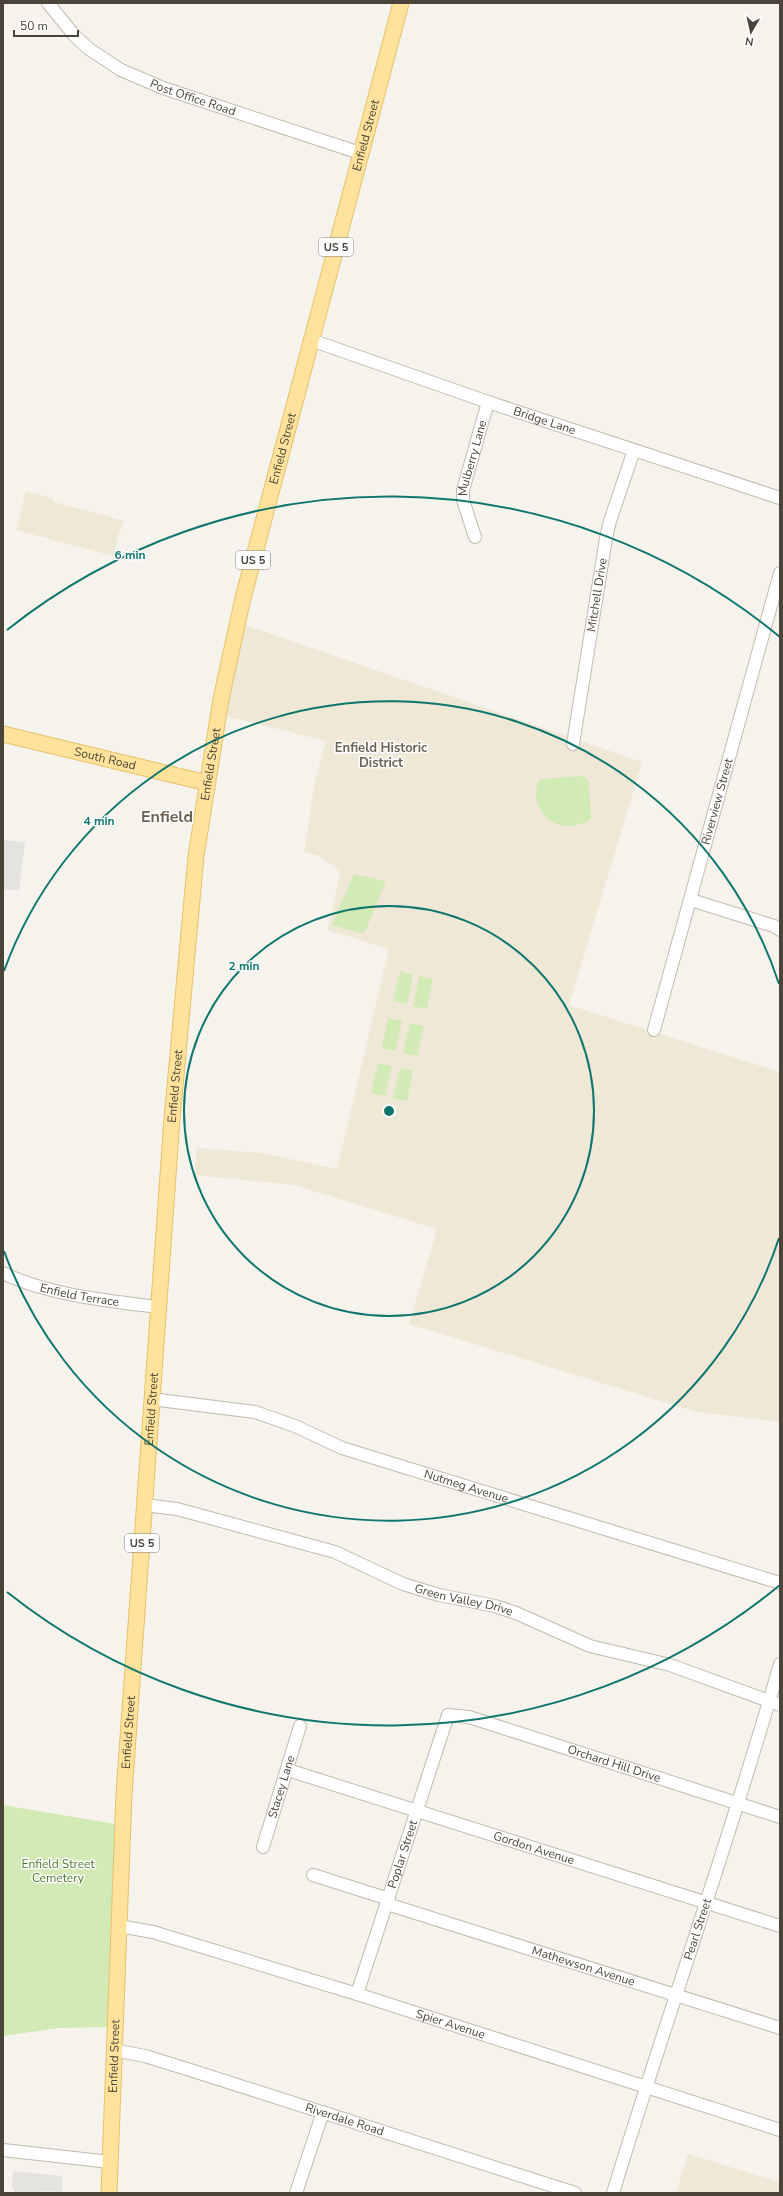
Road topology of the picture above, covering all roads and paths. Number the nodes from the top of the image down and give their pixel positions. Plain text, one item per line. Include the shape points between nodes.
1 (48, 3) edge
2 (401, 3) edge
3 (360, 154) junction
4 (311, 340) junction
5 (488, 402) junction
6 (634, 450) junction
7 (780, 498) edge
8 (475, 537) dead end
9 (780, 573) edge
10 (3, 734) edge
11 (573, 744) dead end
12 (207, 782) junction
13 (691, 900) junction
14 (780, 930) edge
15 (654, 1030) dead end
16 (3, 1274) edge
17 (158, 1307) junction
18 (151, 1399) junction
19 (144, 1505) junction
20 (780, 1583) edge
21 (780, 1664) edge
22 (775, 1704) edge
23 (448, 1715) joint
24 (300, 1726) dead end
25 (288, 1770) junction
26 (738, 1803) junction
27 (417, 1811) junction
28 (780, 1816) edge
29 (263, 1847) dead end
30 (313, 1875) dead end
31 (388, 1901) junction
32 (706, 1903) junction
33 (119, 1926) junction
34 (780, 1926) edge
35 (357, 1994) junction
36 (676, 1995) junction
37 (780, 2028) edge
38 (114, 2050) junction
39 (646, 2086) junction
40 (323, 2112) junction
41 (780, 2130) edge
42 (3, 2150) edge
43 (110, 2162) junction
44 (109, 2193) edge
45 (296, 2193) edge
46 (575, 2193) edge
47 (613, 2193) edge

1 - 3 street, Post Office Road via 58,18 84,44 121,70 163,88
2 - 3 main road, Enfield Street / US 5
3 - 4 main road, Enfield Street / US 5
4 - 5 street, Bridge Lane
4 - 12 main road, Enfield Street / US 5 via 243,598 221,699
5 - 6 street, Bridge Lane
5 - 8 street, Mulberry Lane via 463,490 463,500
6 - 7 street, Bridge Lane
6 - 11 street, Mitchell Drive via 606,538
9 - 13 street, Riverview Street
10 - 12 main road, South Road
12 - 17 main road, Enfield Street / US 5 via 190,903
13 - 14 street via 734,912
13 - 15 street, Riverview Street
16 - 17 street, Enfield Terrace via 18,1281 50,1289
17 - 18 main road, Enfield Street / US 5
18 - 19 main road, Enfield Street / US 5
18 - 20 street, Nutmeg Avenue via 255,1412 296,1426 342,1448
19 - 22 street, Green Valley Drive via 177,1509 335,1552 403,1584 439,1595 495,1606 590,1646 670,1664
19 - 33 main road, Enfield Street / US 5 via 124,1794
21 - 22 street, Pearl Street
22 - 26 street, Pearl Street
23 - 26 street, Orchard Hill Drive via 469,1717
23 - 27 street, Poplar Street
24 - 25 street, Stacey Lane
25 - 27 street, Gordon Avenue
25 - 29 street, Stacey Lane
26 - 28 street, Orchard Hill Drive
26 - 32 street, Pearl Street
27 - 31 street, Poplar Street
27 - 32 street, Gordon Avenue
30 - 31 street, Mathewson Avenue
31 - 35 street, Poplar Street
31 - 36 street, Mathewson Avenue
32 - 34 street, Gordon Avenue
32 - 36 street, Pearl Street
33 - 35 street, Spier Avenue via 153,1932
33 - 38 main road, Enfield Street / US 5
35 - 39 street, Spier Avenue
36 - 37 street, Mathewson Avenue
36 - 39 street, Pearl Street
38 - 40 street, Riverdale Road via 145,2056
38 - 43 main road, Enfield Street / US 5
39 - 41 street, Spier Avenue
39 - 47 street, Pearl Street
40 - 45 street
40 - 46 street, Riverdale Road
42 - 43 street
43 - 44 main road, Enfield Street / US 5

